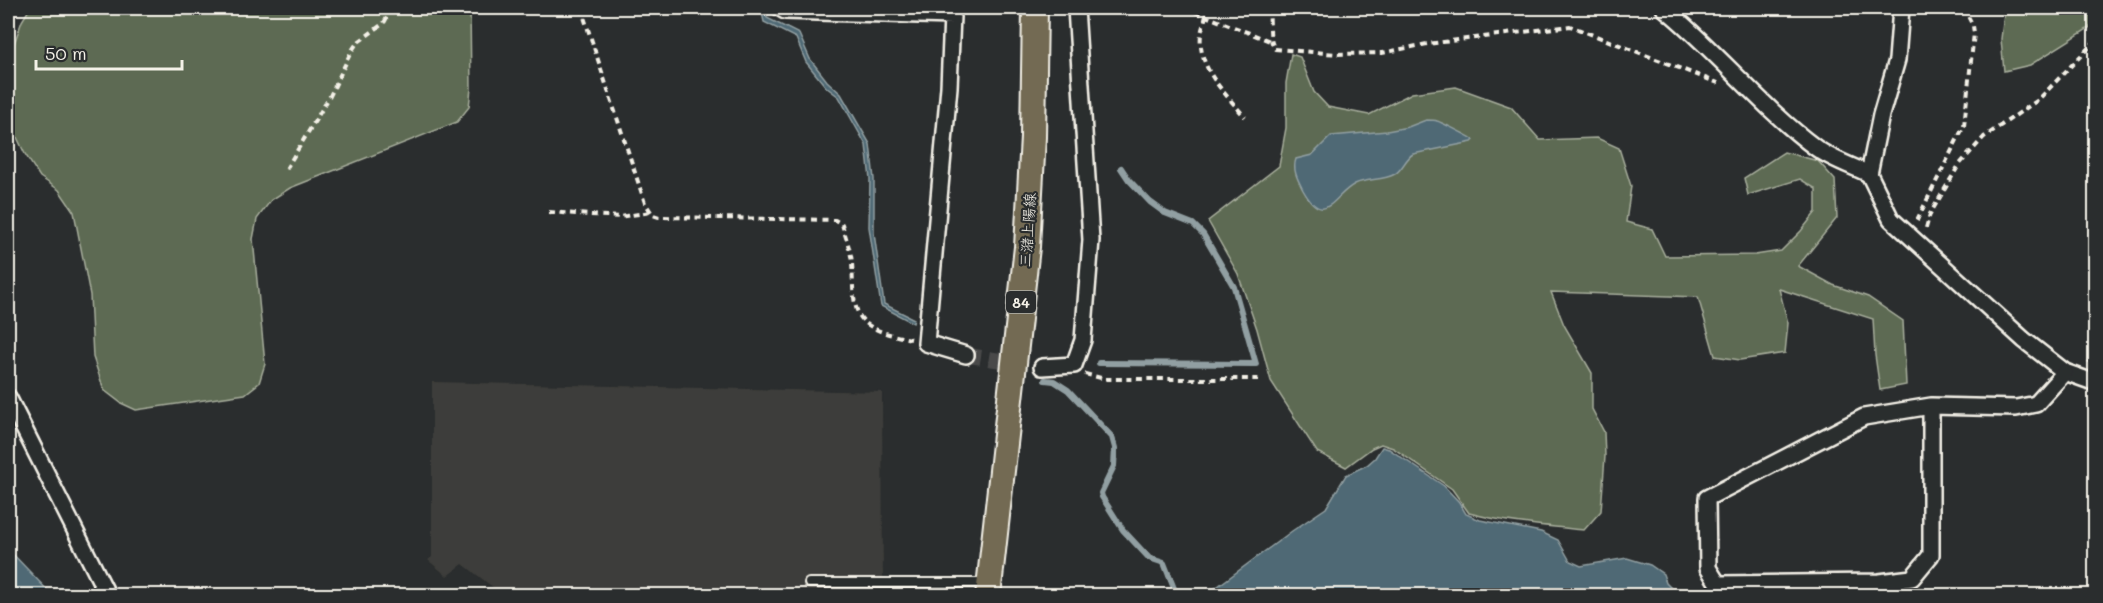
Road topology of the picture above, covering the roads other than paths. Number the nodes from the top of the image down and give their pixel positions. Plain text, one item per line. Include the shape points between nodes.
1 (780, 8) edge
2 (1035, 8) edge
3 (1076, 8) edge
4 (1664, 8) edge
5 (1902, 8) edge
6 (1869, 174) junction
7 (966, 355) tunnel mouth
8 (1042, 368) tunnel mouth
9 (2065, 372) junction
10 (2096, 383) edge
11 (8, 397) edge
12 (1931, 406) junction
13 (809, 583) dead end
14 (989, 589) edge
15 (108, 596) edge

1 - 7 street via 952,16 926,343
2 - 14 main road, 三潴上陽線 / 84 via 1027,247
3 - 8 street via 1091,240 1083,340 1074,365
4 - 6 street via 1817,149
5 - 6 street via 1898,60
6 - 9 street via 1891,219 2024,340
9 - 10 street
9 - 12 street via 2036,404 2016,408
11 - 15 street
12 - 12 street via 1864,417 1707,498 1708,568 1718,584 1912,578 1931,555
13 - 14 lane

